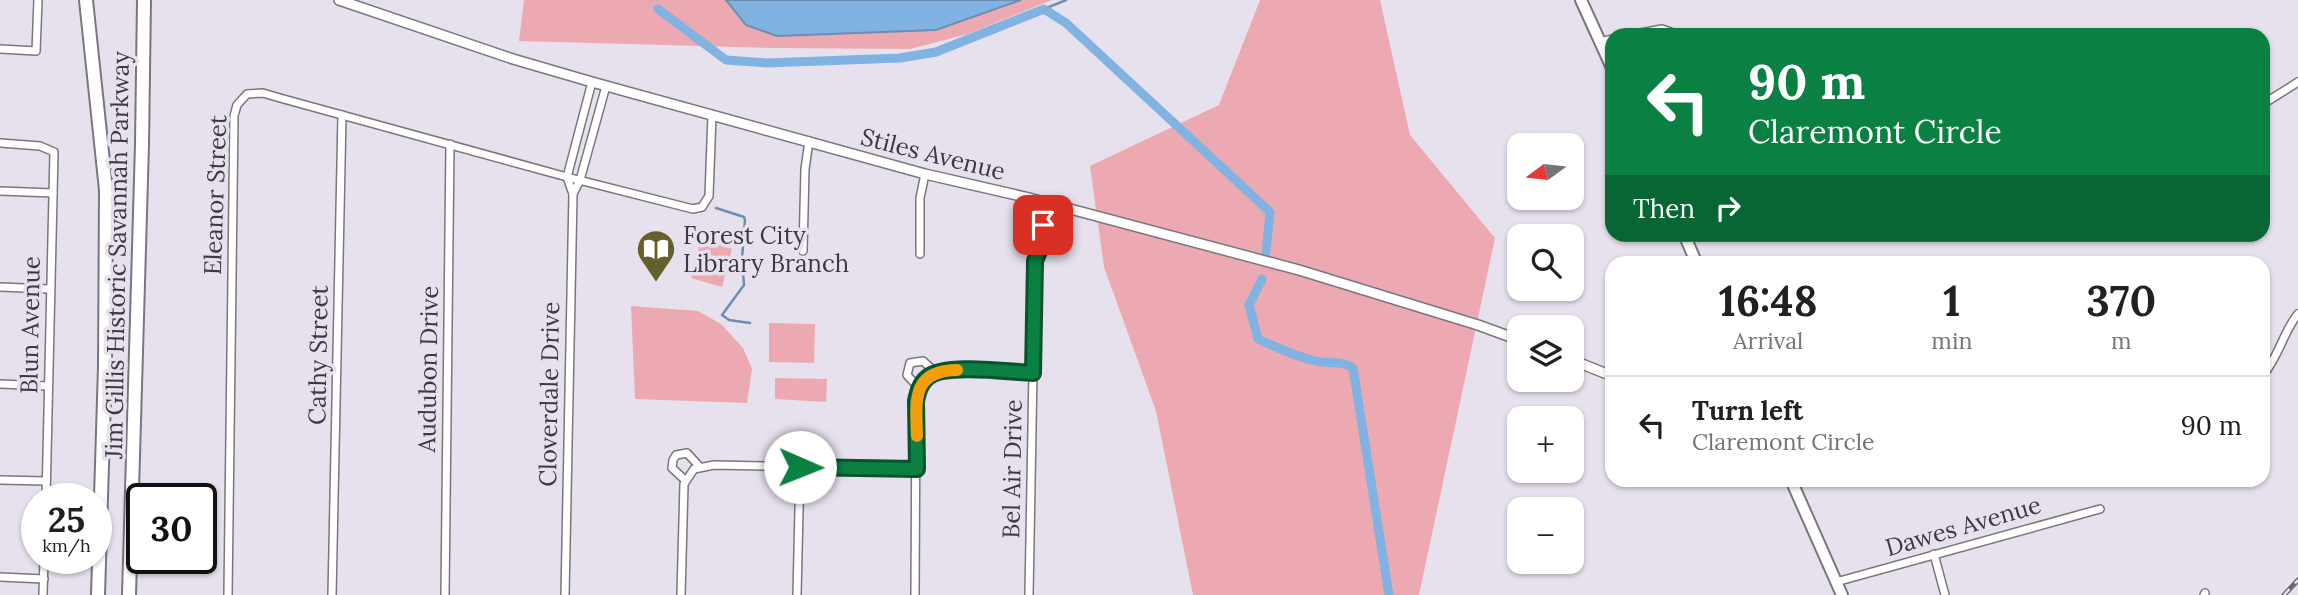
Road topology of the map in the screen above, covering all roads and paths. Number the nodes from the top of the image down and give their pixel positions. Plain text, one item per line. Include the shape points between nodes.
1 (38, 0) edge
2 (86, 0) edge
3 (144, 0) edge
4 (339, 0) edge
5 (1581, 0) edge
6 (1605, 39) edge
7 (0, 48) edge
8 (592, 82) junction
9 (2298, 82) edge
10 (606, 86) junction
11 (2270, 100) edge
12 (342, 115) junction
13 (712, 115) junction
14 (808, 141) junction
15 (0, 144) edge
16 (450, 144) junction
17 (925, 174) junction
18 (567, 177) junction
19 (580, 180) junction
20 (0, 191) edge
21 (53, 193) junction
22 (573, 194) junction
23 (1031, 198) junction
24 (1045, 202) junction
25 (803, 251) dead end
26 (920, 254) dead end
27 (1035, 261) junction
28 (0, 287) edge
29 (51, 289) junction
30 (2298, 314) edge
31 (1507, 336) edge
32 (1584, 365) edge
33 (2270, 365) edge
34 (935, 372) junction
35 (1033, 373) junction
36 (1605, 373) edge
37 (0, 384) edge
38 (48, 386) junction
39 (919, 388) junction
40 (699, 466) junction
41 (800, 467) junction
42 (917, 469) junction
43 (0, 480) edge
44 (685, 480) junction
45 (46, 481) joint
46 (1794, 487) edge
47 (2100, 509) dead end
48 (1934, 554) junction
49 (44, 574) edge
50 (0, 577) edge
51 (44, 579) junction
52 (1836, 582) junction
53 (43, 595) edge
54 (98, 595) edge
55 (129, 595) edge
56 (228, 595) edge
57 (332, 595) edge
58 (445, 595) edge
59 (565, 595) edge
60 (681, 595) edge
61 (797, 595) edge
62 (915, 595) edge
63 (1030, 595) edge
64 (1842, 595) edge
65 (1945, 595) edge

1 - 7 street via 36,51
2 - 54 highway, Jim Gillis Historic Savannah Parkway via 106,190
3 - 55 highway, Jim Gillis Historic Savannah Parkway
4 - 8 street, Stiles Avenue
5 - 6 main road
8 - 10 street, Stiles Avenue
8 - 18 street
9 - 11 street
10 - 13 street, Stiles Avenue
10 - 19 street, Cloverdale Drive
12 - 16 street, Eleanor Street
12 - 56 street, Eleanor Street via 263,93 247,94 234,116
12 - 57 street, Cathy Street
13 - 14 street, Stiles Avenue
13 - 19 street, Eleanor Street via 709,196 702,207 693,209
14 - 17 street, Stiles Avenue
14 - 25 street
15 - 21 street, Blun Avenue via 40,146 54,152
16 - 18 street, Eleanor Street
16 - 58 street, Audubon Drive
17 - 23 street, Stiles Avenue
17 - 26 street
18 - 19 street, Eleanor Street
18 - 22 street, Cloverdale Drive
19 - 22 street, Cloverdale Drive
20 - 21 street
21 - 29 street, Blun Avenue
22 - 59 street, Cloverdale Drive
23 - 24 street, Stiles Avenue
23 - 27 street, Bel Air Drive
24 - 27 street, Bel Air Drive
24 - 31 street, Stiles Avenue via 1299,270
27 - 35 street, Bel Air Drive
28 - 29 street
29 - 38 street, Blun Avenue
30 - 33 street
32 - 36 street
34 - 35 street
34 - 39 street
34 - 39 street via 923,360 910,363 907,375
35 - 63 street, Bel Air Drive
37 - 38 street
38 - 45 street, Blun Avenue
39 - 42 street
40 - 41 street
40 - 44 street
40 - 44 street via 687,453 676,455 673,468
41 - 42 street
41 - 61 street
42 - 62 street
43 - 45 street
44 - 60 street
46 - 52 main road
47 - 48 street, Dawes Avenue
48 - 52 street, Dawes Avenue
48 - 65 street
49 - 51 street
50 - 51 street
51 - 53 street
52 - 64 main road

